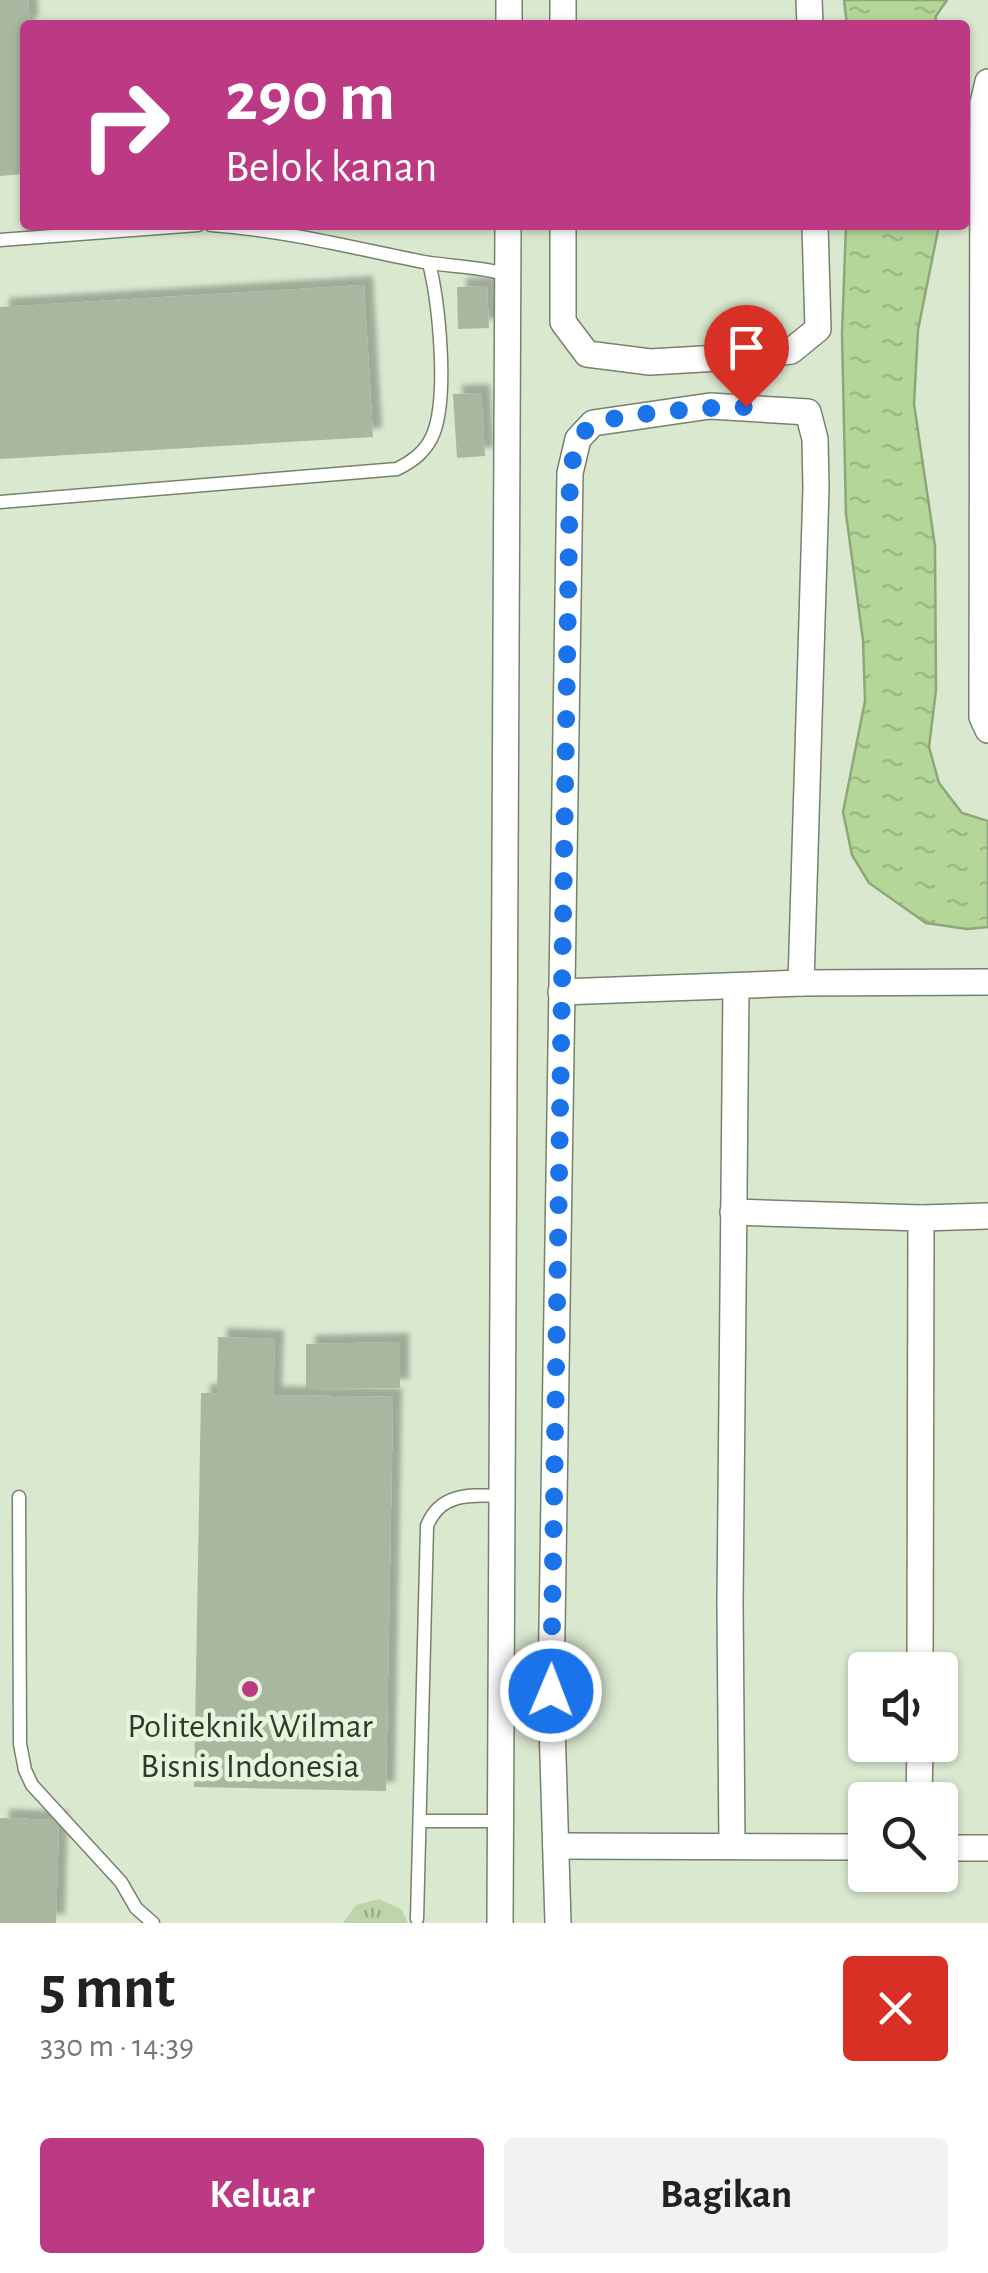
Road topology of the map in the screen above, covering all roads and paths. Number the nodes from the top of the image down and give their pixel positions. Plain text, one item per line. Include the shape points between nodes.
1 (988, 82) edge
2 (132, 230) edge
3 (272, 230) edge
4 (508, 230) edge
5 (563, 230) edge
6 (815, 230) edge
7 (0, 240) edge
8 (429, 263) junction
9 (508, 275) junction
10 (0, 502) edge
11 (988, 730) edge
12 (988, 982) edge
13 (801, 983) junction
14 (736, 987) junction
15 (561, 992) junction
16 (733, 1212) junction
17 (988, 1216) edge
18 (921, 1218) junction
19 (502, 1496) junction
20 (20, 1498) dead end
21 (920, 1652) edge
22 (422, 1821) junction
23 (501, 1822) junction
24 (556, 1846) junction
25 (732, 1846) junction
26 (848, 1847) edge
27 (958, 1848) edge
28 (988, 1848) edge
29 (418, 1918) dead end
30 (153, 1923) edge
31 (500, 1923) edge
32 (558, 1923) edge

1 - 11 street via 982,717
2 - 7 lane
3 - 8 lane
4 - 9 street
5 - 6 street via 563,322 587,354 650,362 791,351 818,329
8 - 9 lane
8 - 10 lane via 440,391 434,433 417,460 396,469
9 - 19 street
12 - 13 street
13 - 14 street
13 - 15 street via 815,439 808,412 710,406 593,423 578,439 570,473
14 - 15 street
14 - 16 street
15 - 24 street via 551,1691
16 - 18 street
16 - 25 street
17 - 18 street
18 - 21 street
19 - 22 lane via 458,1495 432,1512 427,1526
19 - 23 street
20 - 30 lane via 25,1770
22 - 23 lane
22 - 29 lane
23 - 31 street
24 - 25 street
24 - 32 street
25 - 26 street
27 - 28 street

